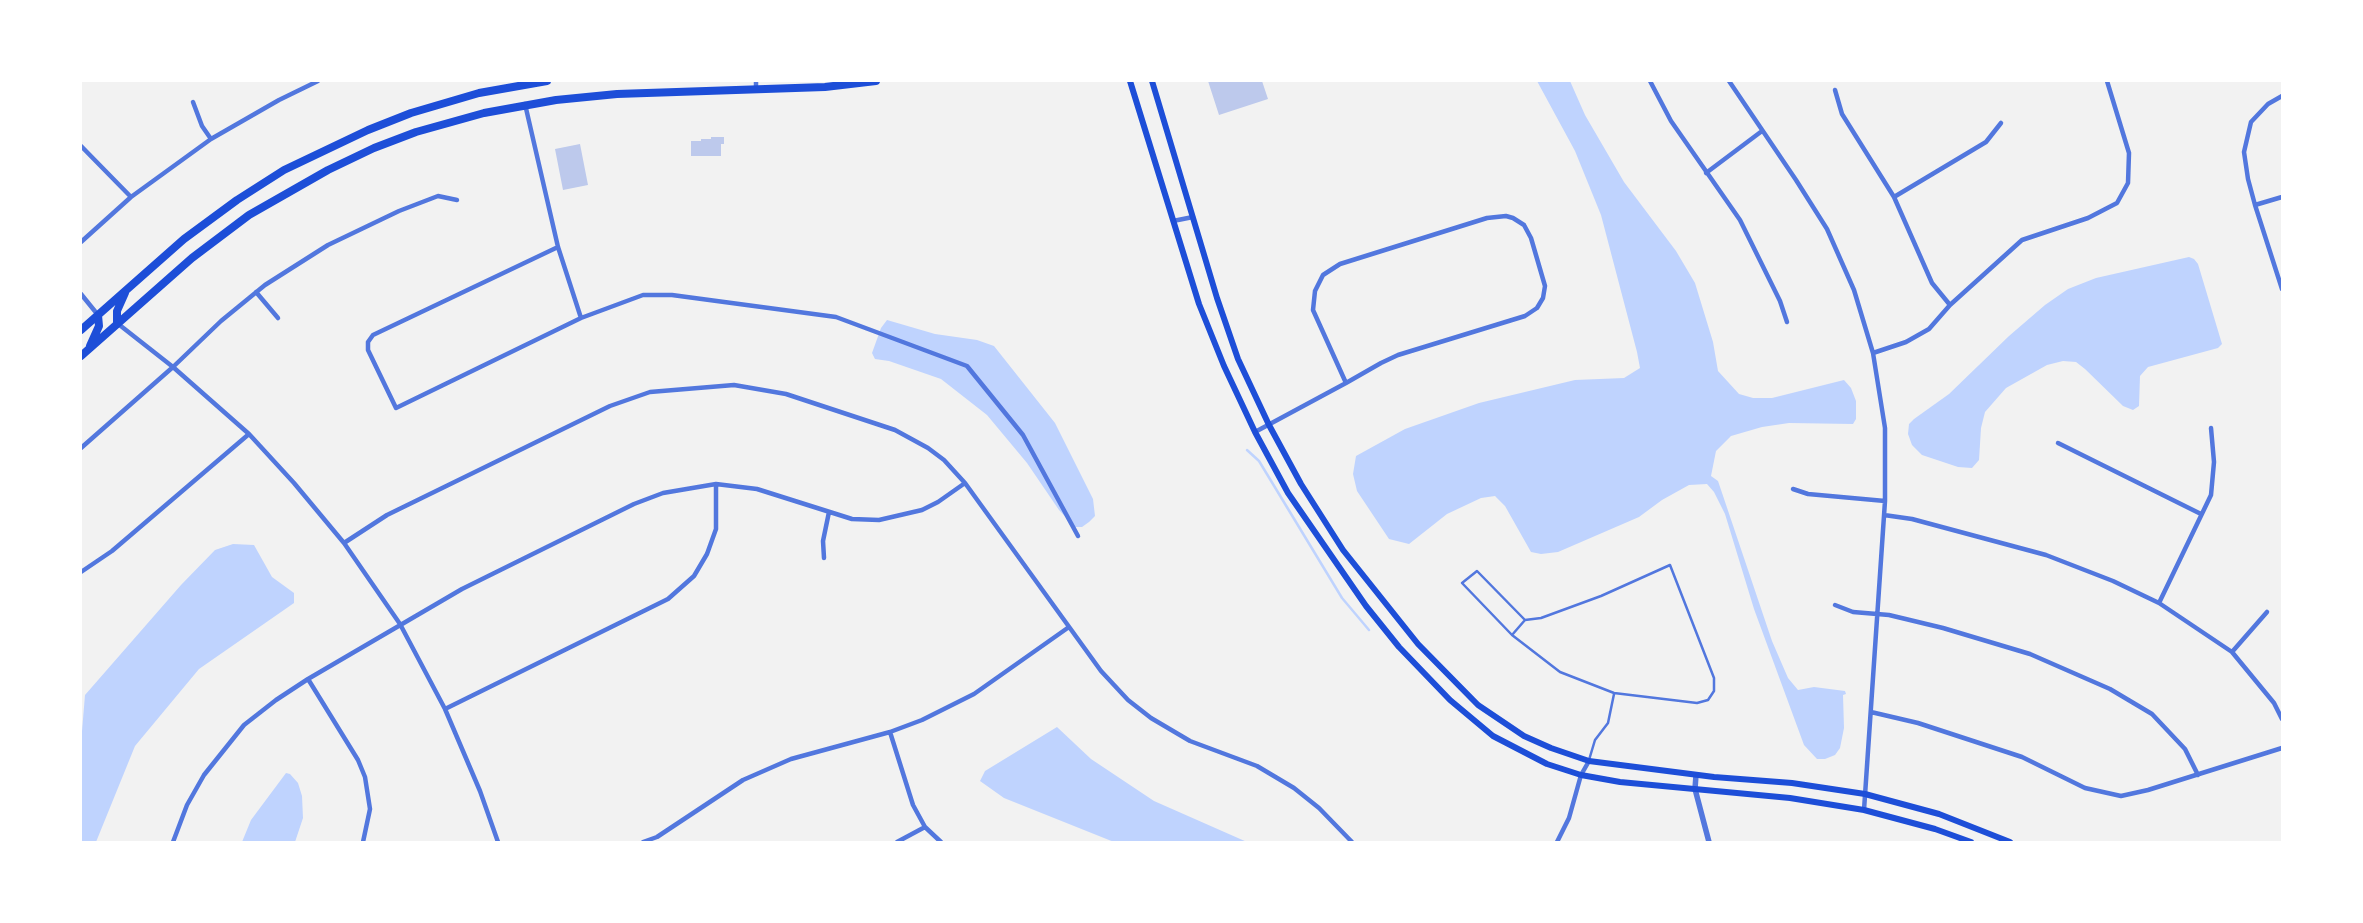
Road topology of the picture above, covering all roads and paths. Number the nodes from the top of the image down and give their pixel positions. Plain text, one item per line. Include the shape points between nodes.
1 (318, 81) edge
2 (548, 81) edge
3 (756, 81) edge
4 (876, 81) edge
5 (1130, 81) edge
6 (1152, 81) edge
7 (1650, 81) edge
8 (1729, 81) edge
9 (2107, 81) edge
10 (756, 90) junction
11 (1835, 90) dead end
12 (2282, 96) edge
13 (193, 102) dead end
14 (525, 104) junction
15 (2001, 123) dead end
16 (1762, 130) junction
17 (211, 139) junction
18 (81, 146) edge
19 (1706, 173) junction
20 (131, 197) junction
21 (1894, 197) junction
22 (2282, 197) edge
23 (457, 200) dead end
24 (2255, 205) junction
25 (1193, 217) junction
26 (1172, 221) junction
27 (81, 242) edge
28 (558, 247) junction
29 (127, 289) junction
30 (2282, 289) edge
31 (256, 292) junction
32 (81, 294) edge
33 (1950, 305) junction
34 (98, 314) junction
35 (278, 318) dead end
36 (581, 318) junction
37 (1787, 322) dead end
38 (117, 323) junction
39 (81, 330) edge
40 (88, 350) junction
41 (1873, 353) junction
42 (81, 356) edge
43 (173, 367) junction
44 (1346, 383) junction
45 (1269, 425) junction
46 (2211, 428) dead end
47 (1255, 432) junction
48 (249, 434) junction
49 (2058, 443) dead end
50 (81, 448) edge
51 (965, 483) junction
52 (716, 484) junction
53 (1794, 489) dead end
54 (1885, 501) junction
55 (830, 512) junction
56 (2201, 514) junction
57 (1884, 515) junction
58 (1078, 536) dead end
59 (344, 543) junction
60 (824, 558) dead end
61 (81, 572) edge
62 (2159, 603) junction
63 (1834, 605) dead end
64 (2267, 612) dead end
65 (1878, 613) junction
66 (1525, 620) junction
67 (400, 624) junction
68 (1069, 627) junction
69 (1512, 635) junction
70 (2232, 652) junction
71 (308, 679) junction
72 (1614, 694) junction
73 (445, 709) junction
74 (1871, 712) junction
75 (2282, 719) edge
76 (890, 732) junction
77 (2282, 748) edge
78 (1589, 761) junction
79 (1581, 775) junction
80 (1696, 775) junction
81 (2198, 775) junction
82 (1695, 789) junction
83 (1865, 794) junction
84 (1864, 810) junction
85 (926, 827) junction
86 (173, 842) edge
87 (363, 842) edge
88 (498, 842) edge
89 (643, 842) edge
90 (897, 842) edge
91 (941, 842) edge
92 (1352, 842) edge
93 (1557, 842) edge
94 (1709, 842) edge
95 (1970, 842) edge
96 (2010, 842) edge

1 - 17 street
2 - 29 main road via 479,93 411,114 321,151 237,200 184,239
3 - 10 street
4 - 10 main road
5 - 26 main road
6 - 25 main road
7 - 19 street via 1671,121
8 - 16 street
9 - 33 street via 2129,153 2128,182 2117,203 2088,218 2022,240
10 - 14 main road via 602,95
11 - 21 street via 1842,114
12 - 24 street via 2268,104 2252,122 2244,152
13 - 17 street
14 - 28 street
14 - 38 main road via 416,132 374,148 296,187 249,216 192,258
15 - 21 street via 1986,142
16 - 19 street
16 - 41 street via 1826,230 1854,290
17 - 20 street
18 - 20 street
19 - 37 street via 1740,220
20 - 27 street
21 - 33 street via 1932,283
22 - 24 street
23 - 31 street via 438,196 399,211 328,245
24 - 30 street
25 - 26 street
25 - 45 main road via 1238,359
26 - 47 main road via 1199,304
28 - 36 street
28 - 36 street via 373,335 368,342 368,350 396,408
29 - 34 main road
29 - 38 main road via 117,311
31 - 35 street
31 - 43 street
32 - 34 street
33 - 41 street via 1928,329 1906,342
34 - 39 main road
34 - 40 main road via 99,326
36 - 58 street via 643,295 733,302 836,317 966,366 1023,434
38 - 40 main road
38 - 43 street
40 - 42 main road
41 - 54 street via 1885,428
43 - 48 street
43 - 50 street
44 - 44 street via 1398,355 1525,316 1537,308 1545,286 1532,238 1524,225 1506,216 1487,218 1340,264 1323,275 1315,291 1314,310
44 - 45 street
45 - 47 street
45 - 78 main road via 1301,484 1344,550 1418,644 1463,691 1502,723 1551,748
46 - 56 street via 2214,462 2211,495
47 - 79 main road via 1288,493 1319,540 1372,614 1437,687 1493,736 1547,764
48 - 59 street
48 - 61 street via 112,551
49 - 56 street
51 - 55 street via 938,502 903,516 879,520 852,519
51 - 59 street via 928,448 896,430 851,414 786,394 734,385 685,388 650,392 610,406 387,515
51 - 68 street
52 - 55 street via 757,489
52 - 67 street via 663,493 634,504 462,589
52 - 73 street via 716,529 707,554 694,576 668,599
53 - 54 street via 1808,494
54 - 57 street
55 - 60 street via 822,541
56 - 62 street
57 - 62 street via 1912,519 2046,555 2113,580
57 - 65 street
59 - 67 street
62 - 70 street
63 - 65 street via 1854,612
64 - 70 street
65 - 74 street
65 - 81 street via 2030,654 2110,689 2152,714 2185,749
66 - 69 lane
66 - 69 lane via 1478,571 1462,583
66 - 72 lane via 1541,618 1601,596 1670,565 1714,678 1714,691 1708,700 1697,703
67 - 71 street
67 - 73 street
68 - 76 street via 974,694
68 - 92 street via 1101,671 1128,700 1190,741 1257,766 1294,788
69 - 72 lane via 1560,672
70 - 75 street via 2274,703
71 - 86 street via 244,725 204,775 187,805
71 - 87 street via 365,777 370,809
72 - 78 lane via 1608,723 1595,740
73 - 88 street
74 - 81 street via 1918,723 2022,757 2085,788 2121,796
74 - 83 street
76 - 85 street via 913,805
76 - 89 street via 791,758 743,780 657,837
77 - 81 street
78 - 79 street
78 - 80 main road
79 - 82 main road
79 - 93 street via 1569,818
80 - 82 street
80 - 83 main road via 1792,783
82 - 84 main road via 1790,798
82 - 94 street
83 - 84 street
83 - 96 main road via 1939,814
84 - 95 main road
85 - 90 street
85 - 91 street

